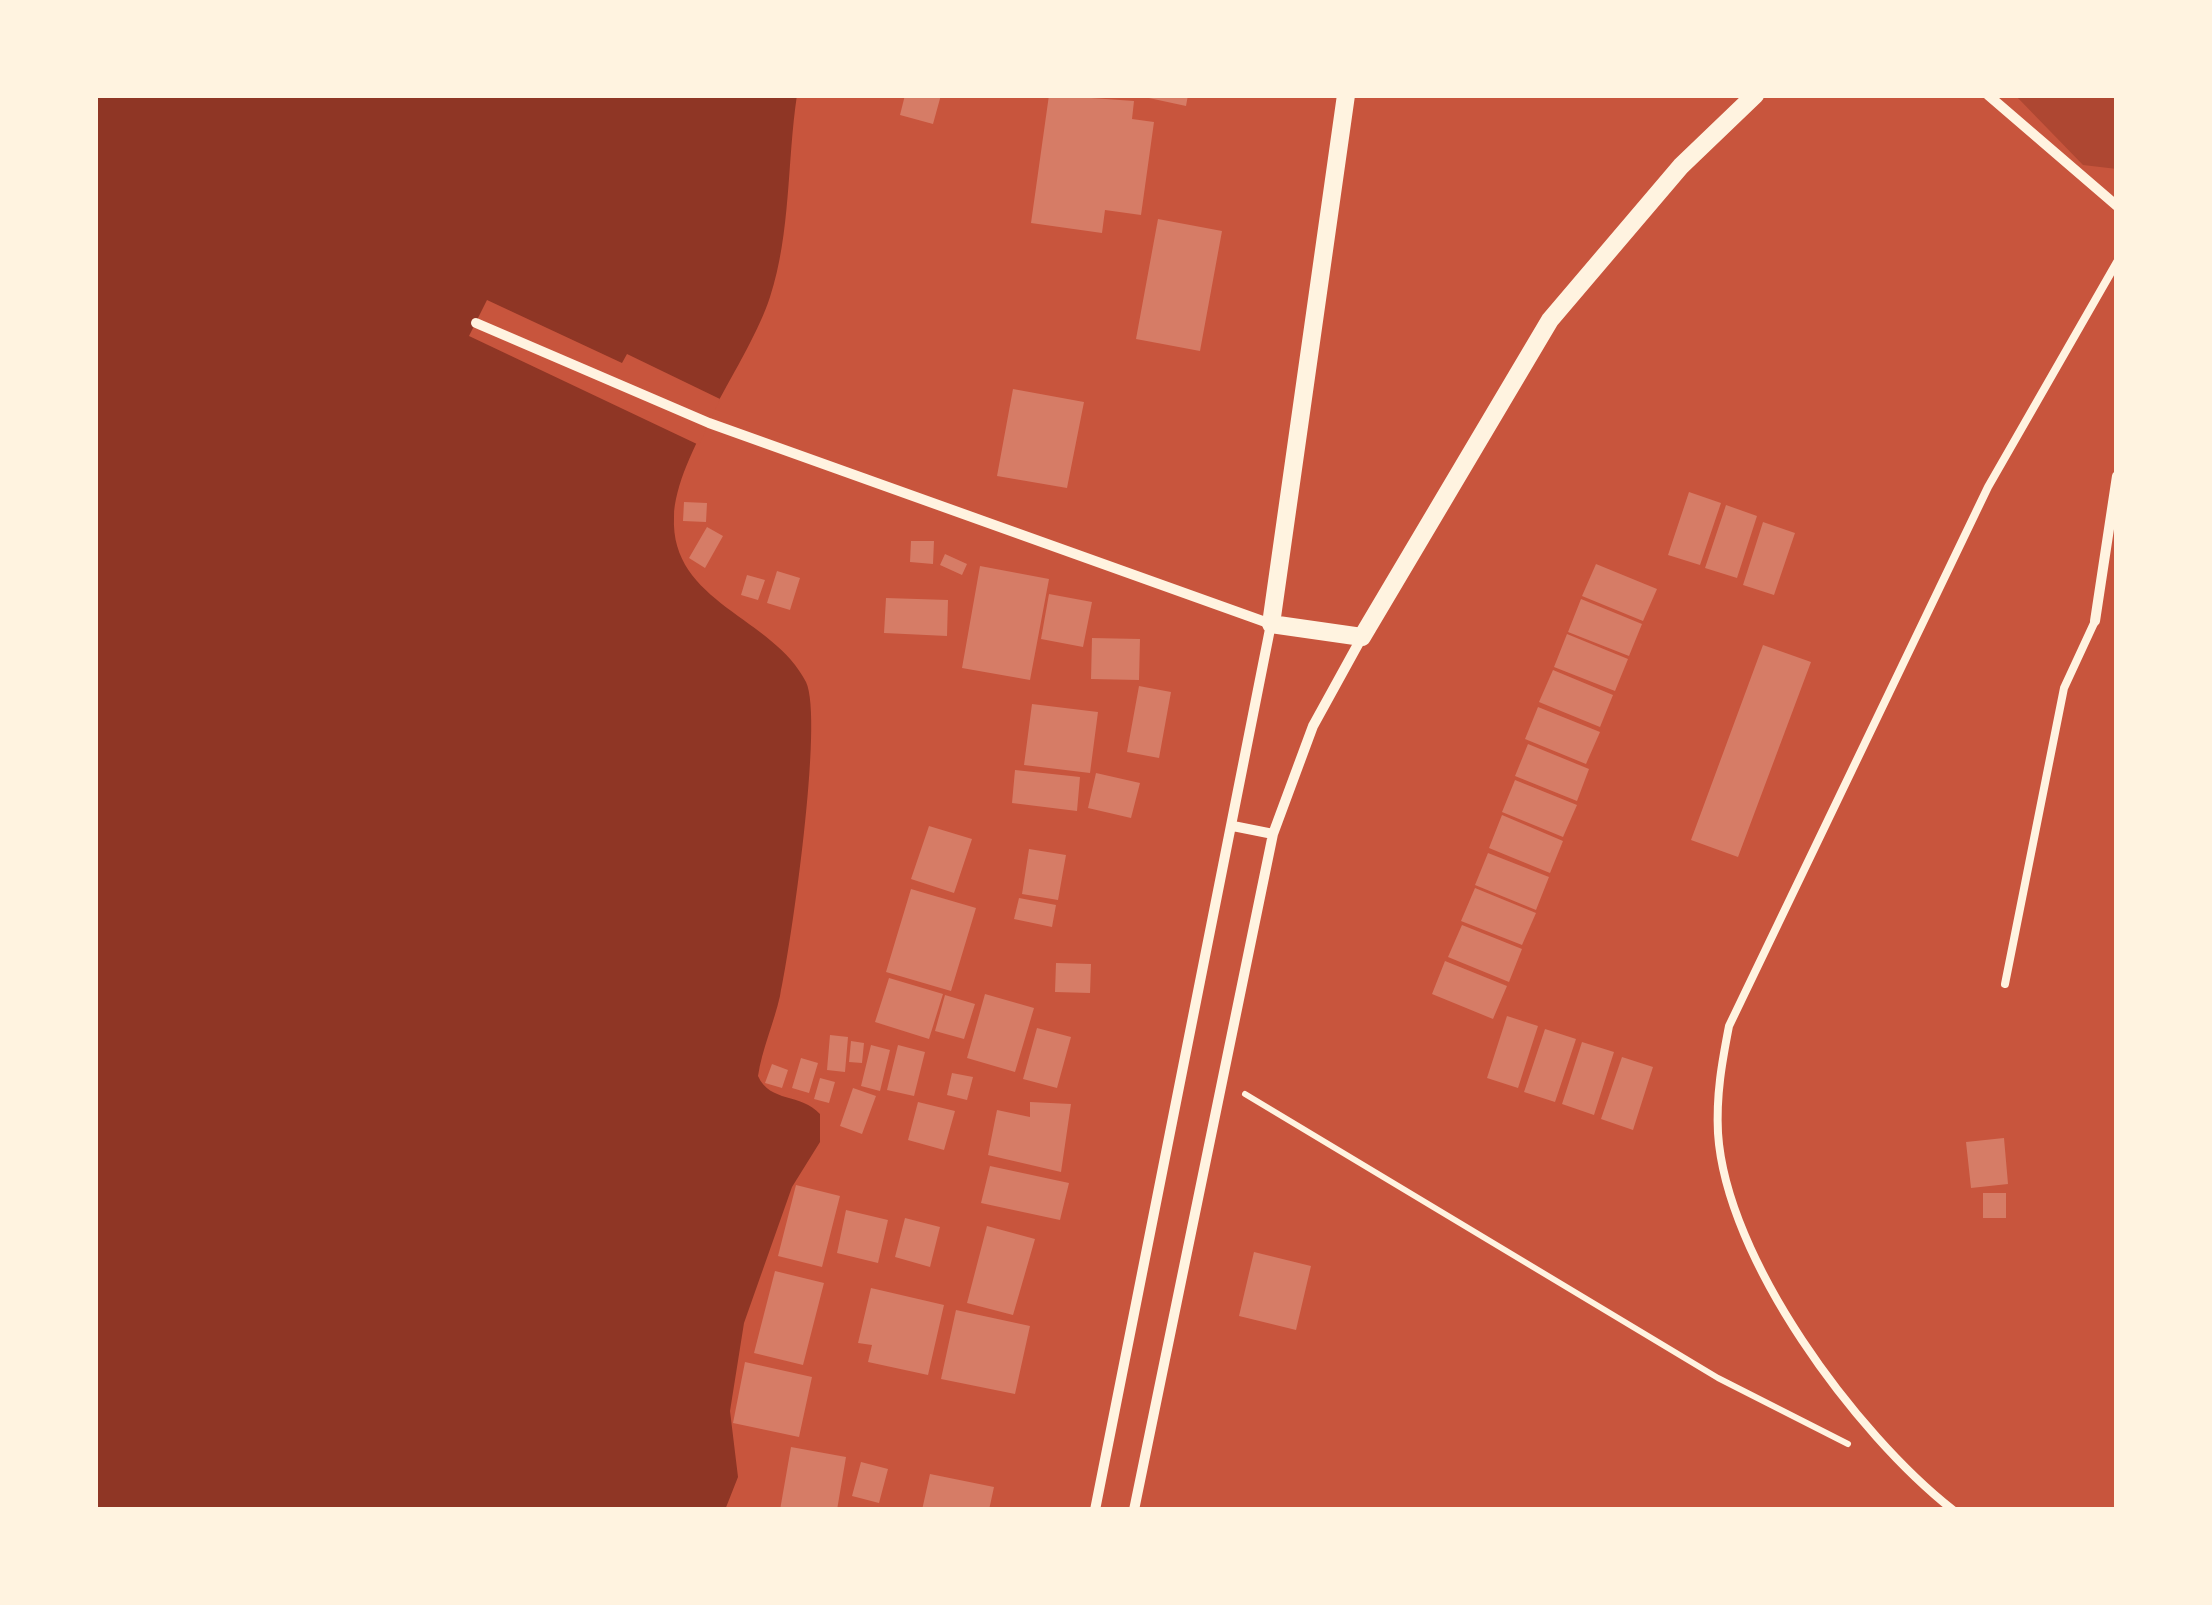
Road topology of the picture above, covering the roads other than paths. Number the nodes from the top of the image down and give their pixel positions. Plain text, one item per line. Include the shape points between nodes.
1 (1346, 95) edge
2 (1754, 95) edge
3 (1988, 95) edge
4 (2117, 206) edge
5 (2117, 262) edge
6 (476, 323) dead end
7 (2117, 476) edge
8 (2095, 622) joint
9 (1271, 624) junction
10 (1362, 637) junction
11 (1233, 826) junction
12 (1272, 834) junction
13 (2005, 984) dead end
14 (1094, 1510) edge
15 (1134, 1510) edge
16 (1953, 1510) edge

1 - 9 street
2 - 10 street via 1680,166 1550,320
3 - 4 street
5 - 16 lane via 1979,505 1729,1026 1717,1084 1718,1136 1730,1193 1758,1264 1828,1376 1907,1474
6 - 9 street via 709,423
7 - 8 street
8 - 13 lane via 2064,688
9 - 10 street
9 - 11 street
10 - 12 street via 1313,726
11 - 12 street
11 - 14 street
12 - 15 street

